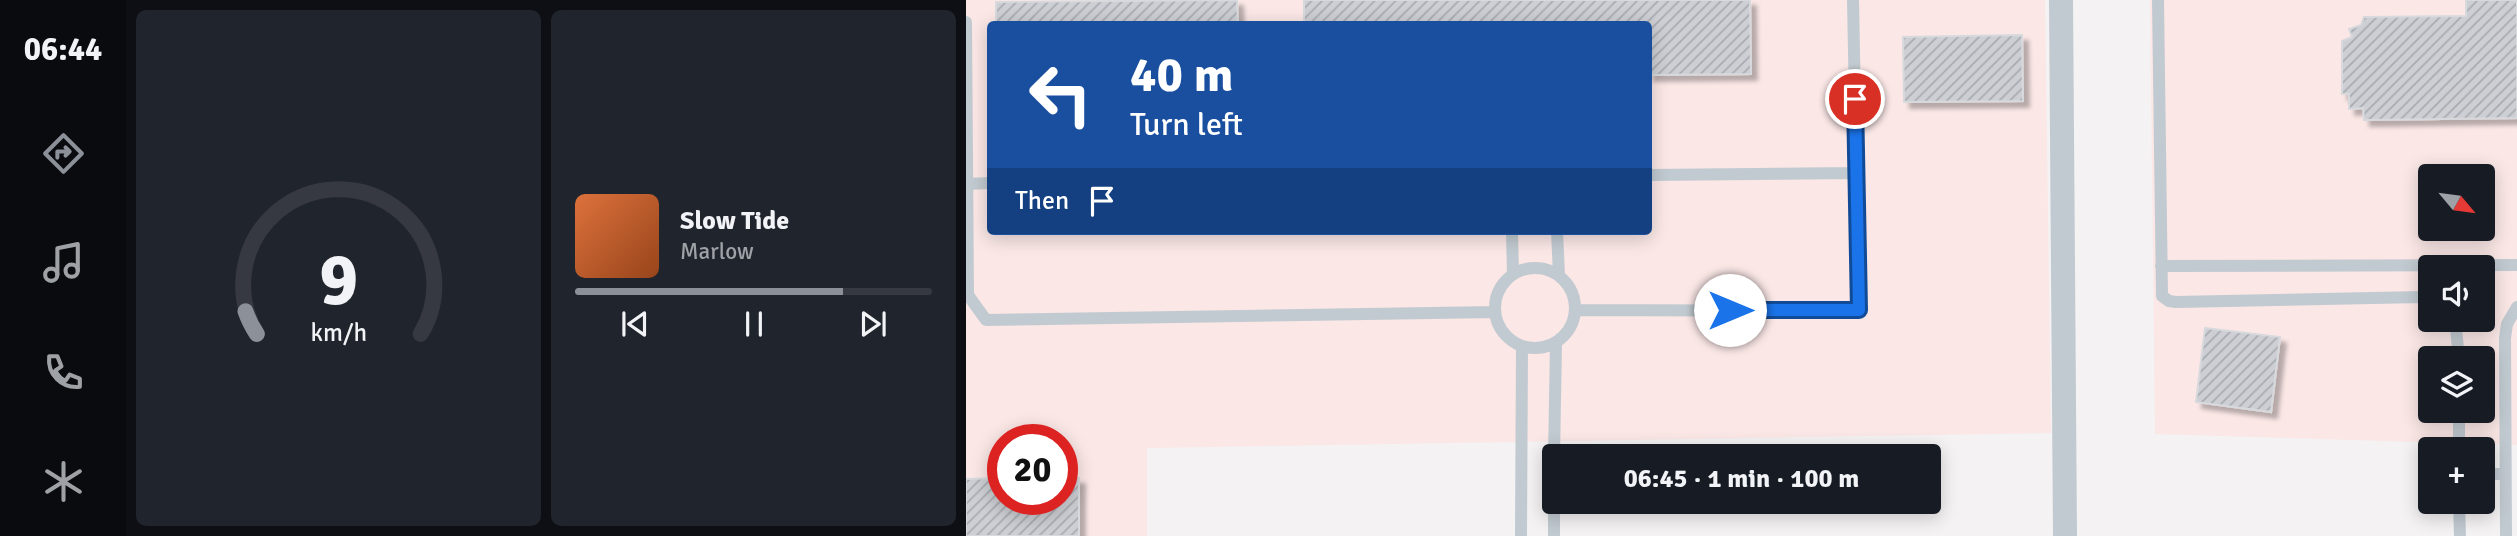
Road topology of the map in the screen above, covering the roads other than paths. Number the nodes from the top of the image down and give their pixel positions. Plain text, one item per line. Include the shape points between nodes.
1 (1853, 0) edge
2 (2062, 0) edge
3 (2158, 0) edge
4 (966, 22) edge
5 (1856, 173) junction
6 (1652, 175) edge
7 (987, 183) edge
8 (967, 184) edge
9 (1512, 235) edge
10 (1557, 235) edge
11 (2495, 265) edge
12 (2517, 265) edge
13 (2161, 266) junction
14 (2418, 266) edge
15 (1513, 275) junction
16 (1559, 275) junction
17 (2418, 298) edge
18 (2517, 307) edge
19 (1576, 310) junction
20 (1495, 312) junction
21 (1556, 343) junction
22 (1522, 346) junction
23 (1554, 444) edge
24 (2495, 474) edge
25 (2505, 474) junction
26 (1554, 514) edge
27 (2459, 514) edge
28 (1521, 536) edge
29 (1554, 536) edge
30 (2065, 536) edge
31 (2459, 536) edge
32 (2506, 536) edge

1 - 5 lane
2 - 30 street
3 - 13 lane
4 - 8 lane
5 - 6 lane
5 - 19 lane via 1859,310
7 - 8 lane
8 - 20 lane via 968,295 986,320
9 - 15 lane
10 - 16 lane
11 - 12 lane
13 - 14 lane
13 - 17 lane via 2162,296 2176,302
15 - 16 lane via 1536,268
15 - 20 lane via 1499,291
16 - 19 lane via 1574,297
18 - 25 lane via 2505,338
19 - 21 lane via 1573,323
20 - 22 lane via 1504,333
21 - 22 lane
21 - 23 lane
22 - 28 lane
24 - 25 lane
25 - 32 lane
26 - 29 lane
27 - 31 lane

